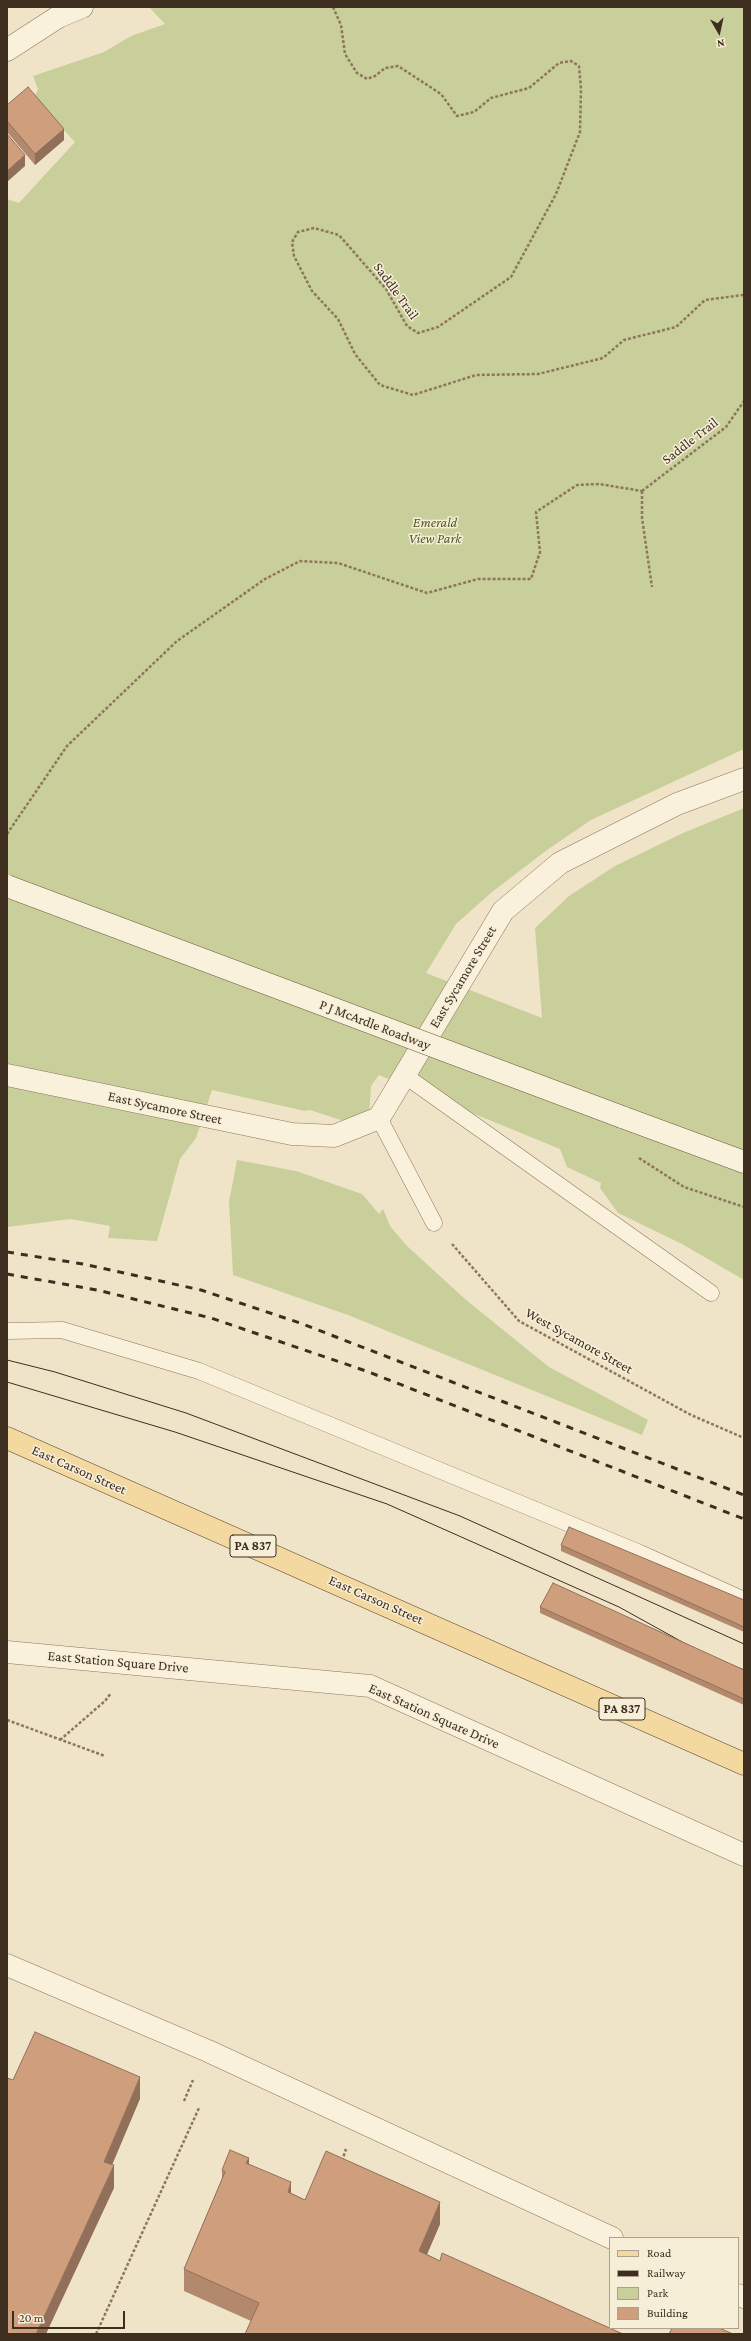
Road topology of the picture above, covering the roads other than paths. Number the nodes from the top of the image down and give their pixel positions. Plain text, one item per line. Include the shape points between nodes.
1 (82, 7) edge
2 (7, 50) edge
3 (744, 780) edge
4 (7, 886) edge
5 (7, 1075) edge
6 (404, 1075) junction
7 (378, 1118) junction
8 (744, 1162) edge
9 (434, 1223) road end
10 (711, 1293) dead end
11 (7, 1331) edge
12 (7, 1438) edge
13 (744, 1600) edge
14 (7, 1652) edge
15 (744, 1764) edge
16 (744, 1855) edge
17 (7, 1966) edge
18 (610, 2237) edge

1 - 2 street via 58,17
3 - 6 street, East Sycamore Street via 677,804 560,863 503,911
4 - 8 street, P J McArdle Roadway, bridge
5 - 7 street, East Sycamore Street via 292,1134 334,1136
6 - 7 street, East Sycamore Street
6 - 10 lane
7 - 9 lane
11 - 13 lane via 62,1330 200,1370 640,1552
12 - 15 main road, East Carson Street / PA 837
14 - 16 street, East Station Square Drive via 370,1686
17 - 18 street via 208,2051

